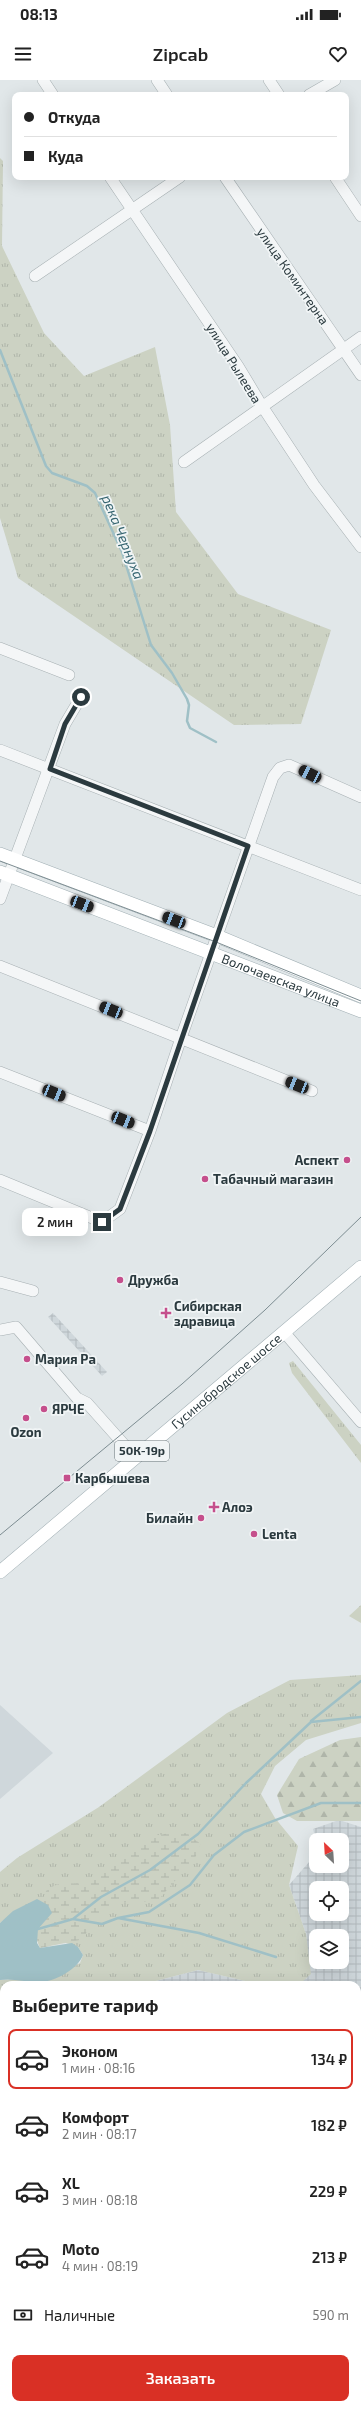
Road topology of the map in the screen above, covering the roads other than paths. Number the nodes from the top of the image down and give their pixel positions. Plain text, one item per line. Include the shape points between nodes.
1 (43, 80) edge
2 (157, 80) edge
3 (268, 80) edge
4 (335, 80) edge
5 (51, 92) edge
6 (165, 92) edge
7 (277, 92) edge
8 (314, 92) edge
9 (112, 180) edge
10 (176, 180) edge
11 (227, 180) edge
12 (337, 180) edge
13 (132, 210) junction
14 (361, 216) edge
15 (35, 276) dead end
16 (361, 337) edge
17 (343, 349) junction
18 (361, 375) edge
19 (262, 406) junction
20 (184, 462) dead end
21 (361, 547) edge
22 (0, 648) edge
23 (69, 675) dead end
24 (81, 697) dead end
25 (0, 750) edge
26 (50, 769) junction
27 (361, 797) edge
28 (248, 846) junction
29 (0, 854) edge
30 (16, 860) junction
31 (5, 874) edge
32 (361, 890) edge
33 (0, 899) edge
34 (217, 936) junction
35 (212, 953) junction
36 (0, 966) edge
37 (361, 996) edge
38 (361, 1011) edge
39 (180, 1038) junction
40 (0, 1072) edge
41 (312, 1091) dead end
42 (150, 1131) junction
43 (0, 1180) edge
44 (361, 1267) edge
45 (0, 1282) edge
46 (33, 1291) dead end
47 (0, 1330) edge
48 (284, 1332) junction
49 (361, 1422) edge
50 (135, 1456) junction
51 (0, 1572) edge

1 - 5 street
2 - 6 street
3 - 7 street
4 - 8 street
9 - 13 street, улица Рылеева
10 - 13 street
11 - 17 street, улица Коминтерна
12 - 14 street
13 - 15 street
13 - 19 street, улица Рылеева via 238,366
16 - 17 street
17 - 18 street, улица Коминтерна
17 - 19 street
19 - 20 street
19 - 21 street, улица Рылеева via 314,485
22 - 23 street
24 - 26 street via 65,724
25 - 26 street
26 - 28 street
26 - 30 street
27 - 28 street via 297,767 289,765 280,768 273,777
28 - 32 street
28 - 34 street
29 - 30 main road, Волочаевская улица
30 - 31 street
30 - 34 main road, Волочаевская улица
31 - 33 street
31 - 35 main road, Волочаевская улица
34 - 35 street
34 - 37 main road, Волочаевская улица
35 - 38 main road, Волочаевская улица
35 - 39 street
36 - 39 street
39 - 41 street
39 - 42 street
40 - 42 street
42 - 43 street via 120,1209 102,1222
44 - 48 main road, Гусинобродское шоссе / 50К-19р
45 - 46 street
47 - 50 street via 16,1327 77,1398 87,1403
48 - 49 street
48 - 50 main road, Гусинобродское шоссе / 50К-19р
50 - 51 main road, Гусинобродское шоссе / 50К-19р

